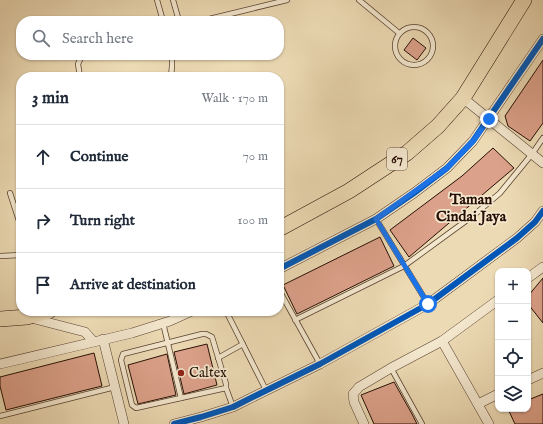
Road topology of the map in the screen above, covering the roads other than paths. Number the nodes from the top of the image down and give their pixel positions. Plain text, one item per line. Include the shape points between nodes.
1 (157, 0) edge
2 (173, 0) edge
3 (287, 0) edge
4 (360, 0) edge
5 (516, 0) edge
6 (524, 0) edge
7 (162, 16) edge
8 (178, 16) edge
9 (221, 16) edge
10 (399, 33) junction
11 (542, 41) edge
12 (80, 60) edge
13 (172, 60) edge
14 (487, 60) junction
15 (79, 72) edge
16 (171, 72) edge
17 (463, 98) junction
18 (489, 119) junction
19 (543, 138) edge
20 (532, 154) junction
21 (543, 163) edge
22 (10, 192) dead end
23 (16, 211) edge
24 (543, 211) edge
25 (376, 219) junction
26 (284, 226) edge
27 (16, 255) edge
28 (0, 256) edge
29 (284, 266) edge
30 (404, 266) junction
31 (543, 267) edge
32 (531, 276) edge
33 (284, 299) edge
34 (495, 302) edge
35 (428, 304) junction
36 (31, 316) edge
37 (180, 316) edge
38 (229, 316) edge
39 (27, 317) junction
40 (0, 319) edge
41 (295, 320) junction
42 (163, 323) junction
43 (103, 339) junction
44 (93, 341) junction
45 (442, 341) junction
46 (168, 342) junction
47 (243, 344) junction
48 (218, 358) junction
49 (0, 364) edge
50 (320, 364) junction
51 (391, 368) junction
52 (543, 373) edge
53 (531, 379) edge
54 (115, 387) junction
55 (226, 388) junction
56 (266, 390) junction
57 (495, 396) edge
58 (181, 398) junction
59 (478, 404) junction
60 (233, 407) junction
61 (0, 416) edge
62 (124, 424) edge
63 (174, 424) edge
64 (364, 424) edge
65 (422, 424) edge
66 (489, 424) edge

1 - 7 lane
2 - 8 lane
3 - 9 lane
4 - 10 lane
5 - 14 main road, 67
6 - 14 main road, 67
10 - 10 lane via 409,27 421,27 427,31 433,41 432,53 428,59 423,63 410,65 399,58 394,46
11 - 18 street
12 - 15 lane
13 - 16 lane
14 - 17 main road, 67
17 - 18 street
17 - 26 main road, 67 via 438,126 407,153 349,191
18 - 20 street
18 - 25 street via 473,141 447,168
19 - 20 lane
20 - 21 street
20 - 30 lane via 500,193
22 - 23 lane
24 - 35 street via 517,238
25 - 29 street
25 - 30 lane
27 - 28 lane
30 - 35 lane
30 - 41 lane
31 - 32 street
33 - 41 lane
34 - 45 street
35 - 50 street
36 - 39 main road
37 - 42 street
38 - 47 lane
39 - 40 main road
39 - 44 street via 85,332
41 - 50 lane
42 - 43 street
42 - 46 lane
43 - 44 street
43 - 54 street
44 - 49 street
45 - 51 street
45 - 59 street
46 - 48 lane via 206,334 212,337
46 - 58 lane
46 - 58 lane via 125,353 121,360 134,407
47 - 48 lane
47 - 56 lane
48 - 55 lane
50 - 56 street
51 - 64 street via 359,387 353,394
51 - 65 lane
52 - 53 street
54 - 61 lane
54 - 62 street
55 - 58 lane
55 - 60 lane
56 - 60 street
57 - 59 street
59 - 66 street
60 - 63 street

